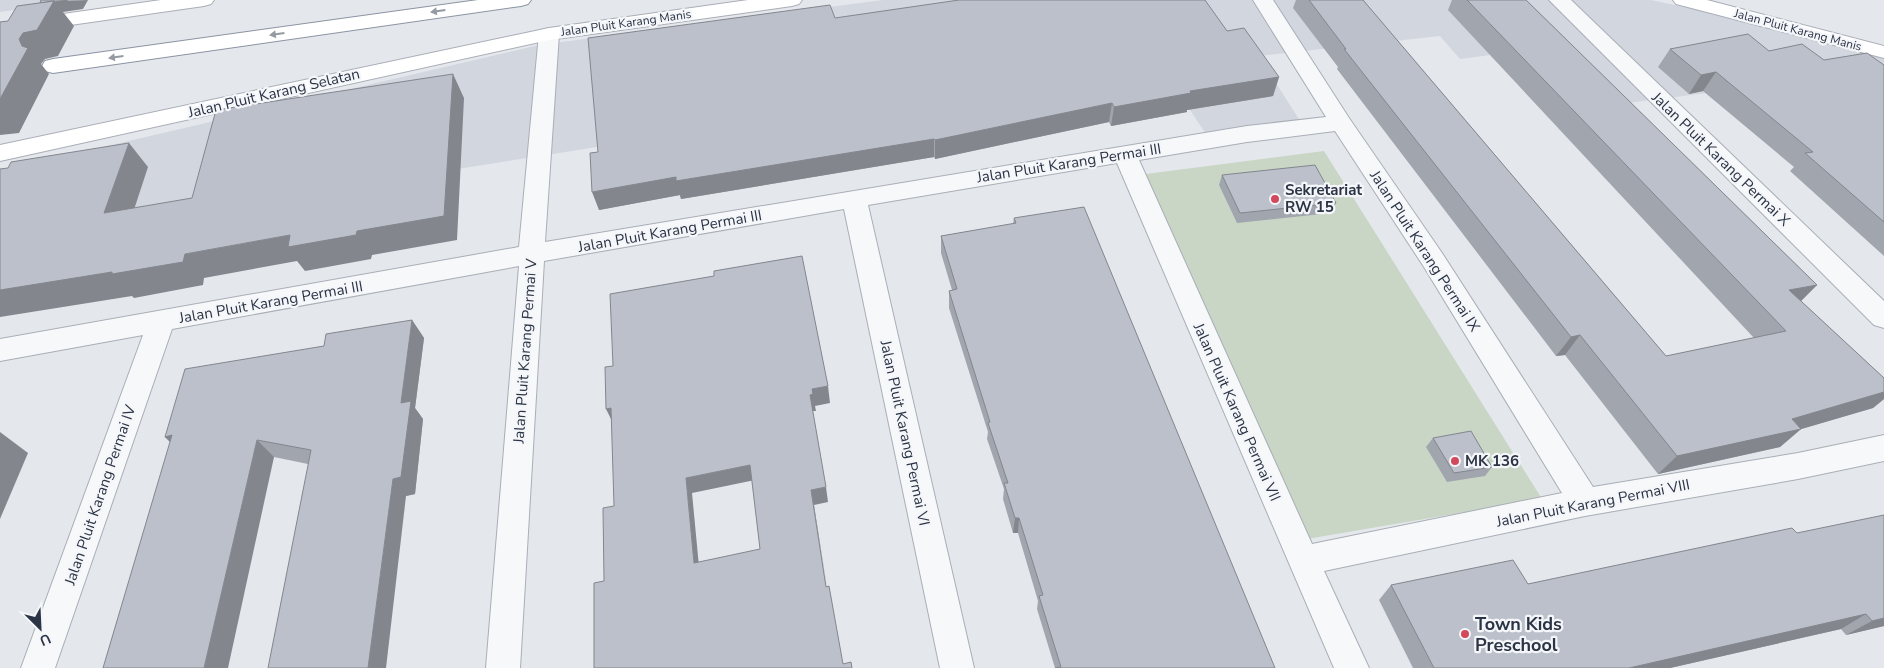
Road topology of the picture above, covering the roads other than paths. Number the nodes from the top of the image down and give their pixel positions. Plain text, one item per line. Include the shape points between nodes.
1 (204, 0) edge
2 (521, 0) edge
3 (792, 0) edge
4 (1263, 0) edge
5 (1559, 0) edge
6 (1683, 0) edge
7 (0, 29) edge
8 (549, 34) junction
9 (1884, 52) edge
10 (53, 66) dead end
11 (1341, 123) junction
12 (0, 153) edge
13 (1125, 154) junction
14 (854, 199) junction
15 (531, 254) junction
16 (1884, 318) edge
17 (161, 322) junction
18 (0, 350) edge
19 (1884, 448) edge
20 (1585, 502) junction
21 (1302, 561) junction
22 (38, 668) edge
23 (502, 668) edge
24 (957, 668) edge
25 (1352, 668) edge

1 - 7 main road
2 -> 10 main road
3 - 8 main road, Jalan Pluit Karang Manis
4 - 11 street, Jalan Pluit Karang Permai IX
5 - 16 street, Jalan Pluit Karang Permai X
6 - 9 main road, Jalan Pluit Karang Manis
8 - 12 main road, Jalan Pluit Karang Selatan
8 - 15 street, Jalan Pluit Karang Permai V
11 - 13 street, Jalan Pluit Karang Permai III
11 - 20 street, Jalan Pluit Karang Permai IX
13 - 14 street, Jalan Pluit Karang Permai III
13 - 21 street, Jalan Pluit Karang Permai VII
14 - 15 street, Jalan Pluit Karang Permai III
14 - 24 street, Jalan Pluit Karang Permai VI
15 - 17 street, Jalan Pluit Karang Permai III
15 - 23 street, Jalan Pluit Karang Permai V
17 - 18 street, Jalan Pluit Karang Permai III
17 - 22 street, Jalan Pluit Karang Permai IV
19 - 20 street, Jalan Pluit Karang Permai VIII
20 - 21 street, Jalan Pluit Karang Permai VIII
21 - 25 street, Jalan Pluit Karang Permai VII

